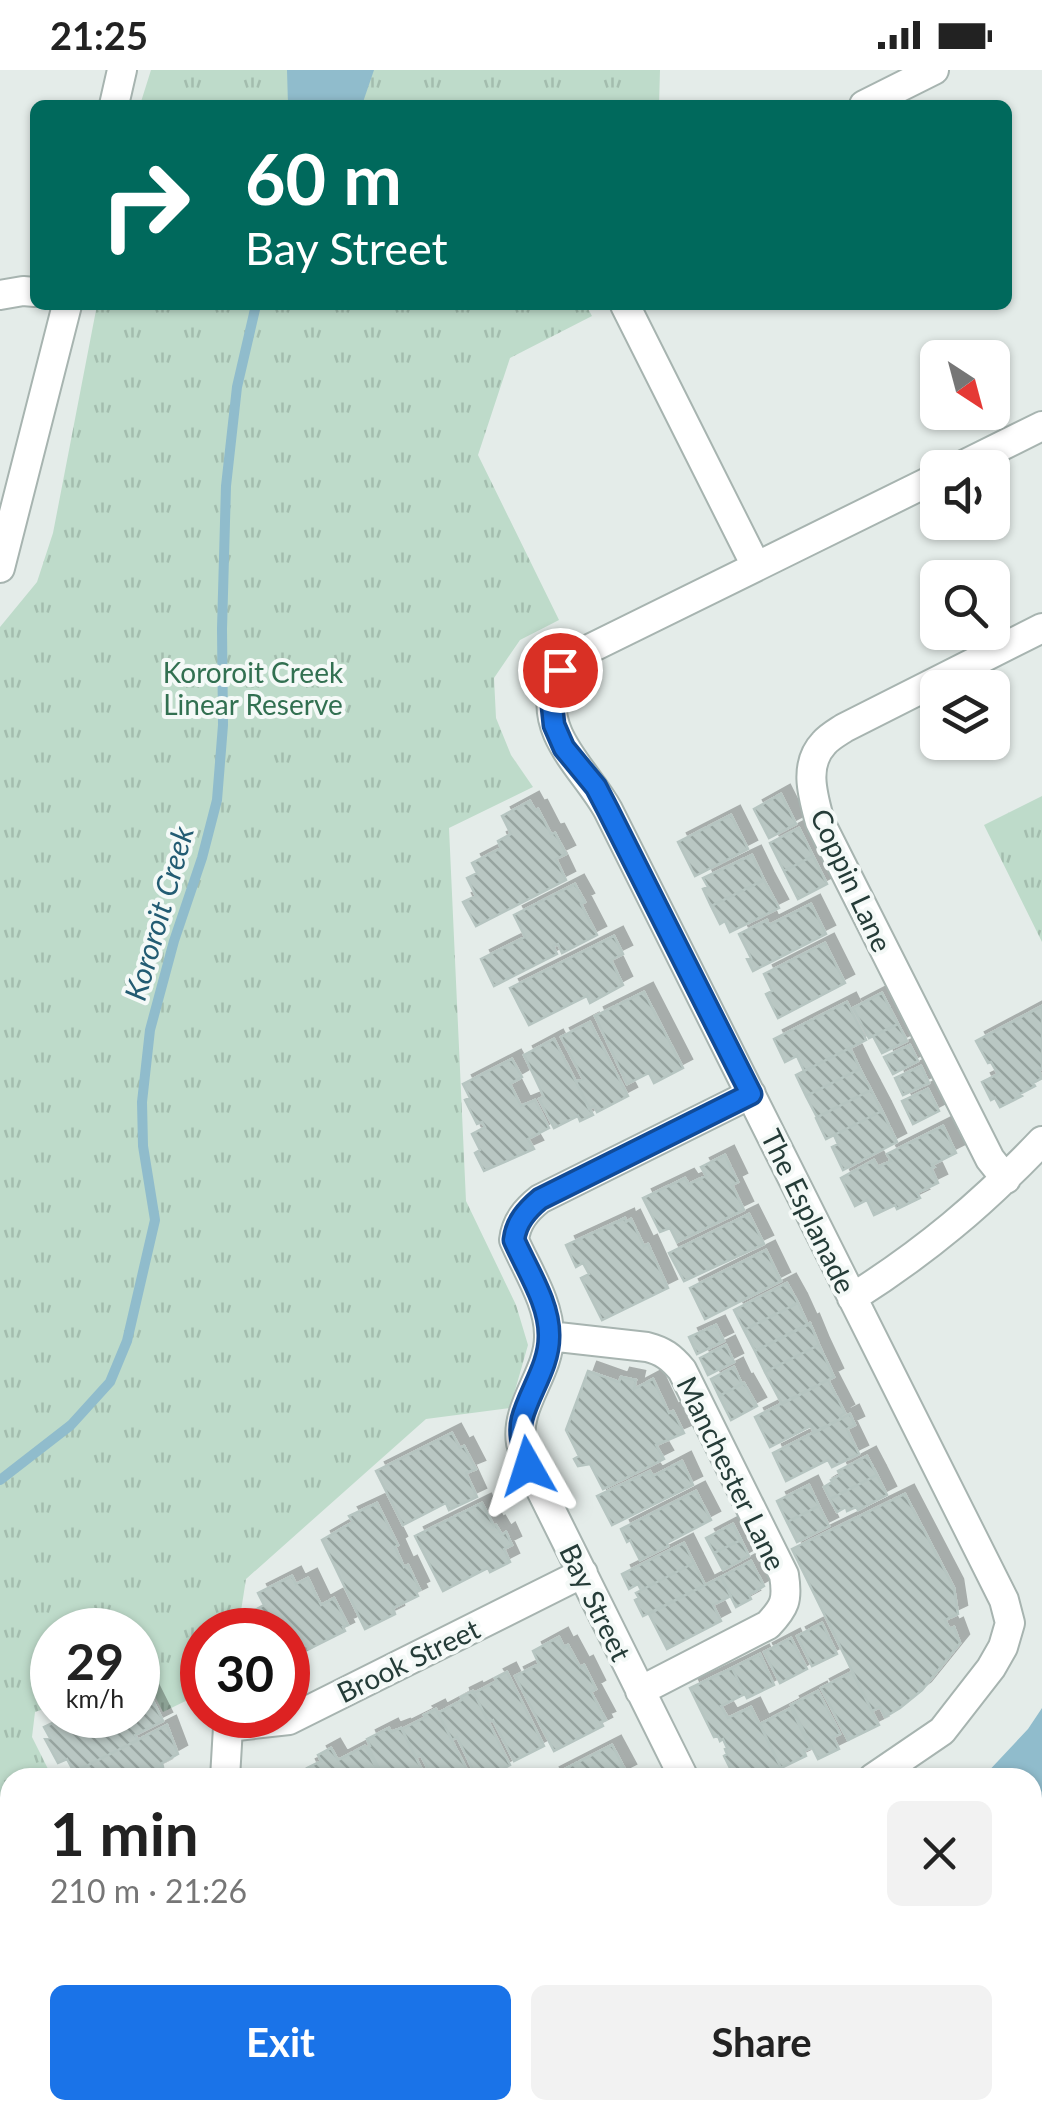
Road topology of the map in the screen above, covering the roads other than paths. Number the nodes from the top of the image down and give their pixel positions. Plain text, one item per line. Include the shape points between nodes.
1 (122, 70) edge
2 (934, 70) edge
3 (115, 100) edge
4 (874, 100) edge
5 (30, 292) edge
6 (0, 296) edge
7 (65, 310) edge
8 (628, 310) edge
9 (1042, 426) edge
10 (994, 450) edge
11 (920, 486) edge
12 (756, 566) junction
13 (0, 568) edge
14 (1042, 628) edge
15 (751, 1094) junction
16 (1042, 1141) edge
17 (1006, 1179) junction
18 (852, 1298) junction
19 (550, 1336) junction
20 (583, 1573) junction
21 (640, 1692) junction
22 (226, 1768) edge
23 (679, 1768) edge
24 (888, 1768) edge

1 - 3 street
2 - 4 street
5 - 6 street
7 - 13 street
8 - 12 street
9 - 10 street
11 - 12 street, The Esplanade
12 - 15 street, The Esplanade via 579,654 560,670 551,696 564,748 596,787
14 - 17 street, Coppin Lane via 844,728 823,743 812,763 820,822
15 - 18 street, The Esplanade
15 - 19 street via 526,1211 514,1240
16 - 17 street
17 - 18 street via 956,1225
18 - 24 street, The Esplanade via 1010,1622 991,1668 942,1731
19 - 20 street, Bay Street via 521,1441
19 - 21 street, Manchester Lane via 647,1347 673,1359 784,1575 783,1610 768,1626
20 - 21 street, Bay Street
20 - 22 street, Brook Street via 289,1720 228,1726
21 - 23 street, Bay Street

